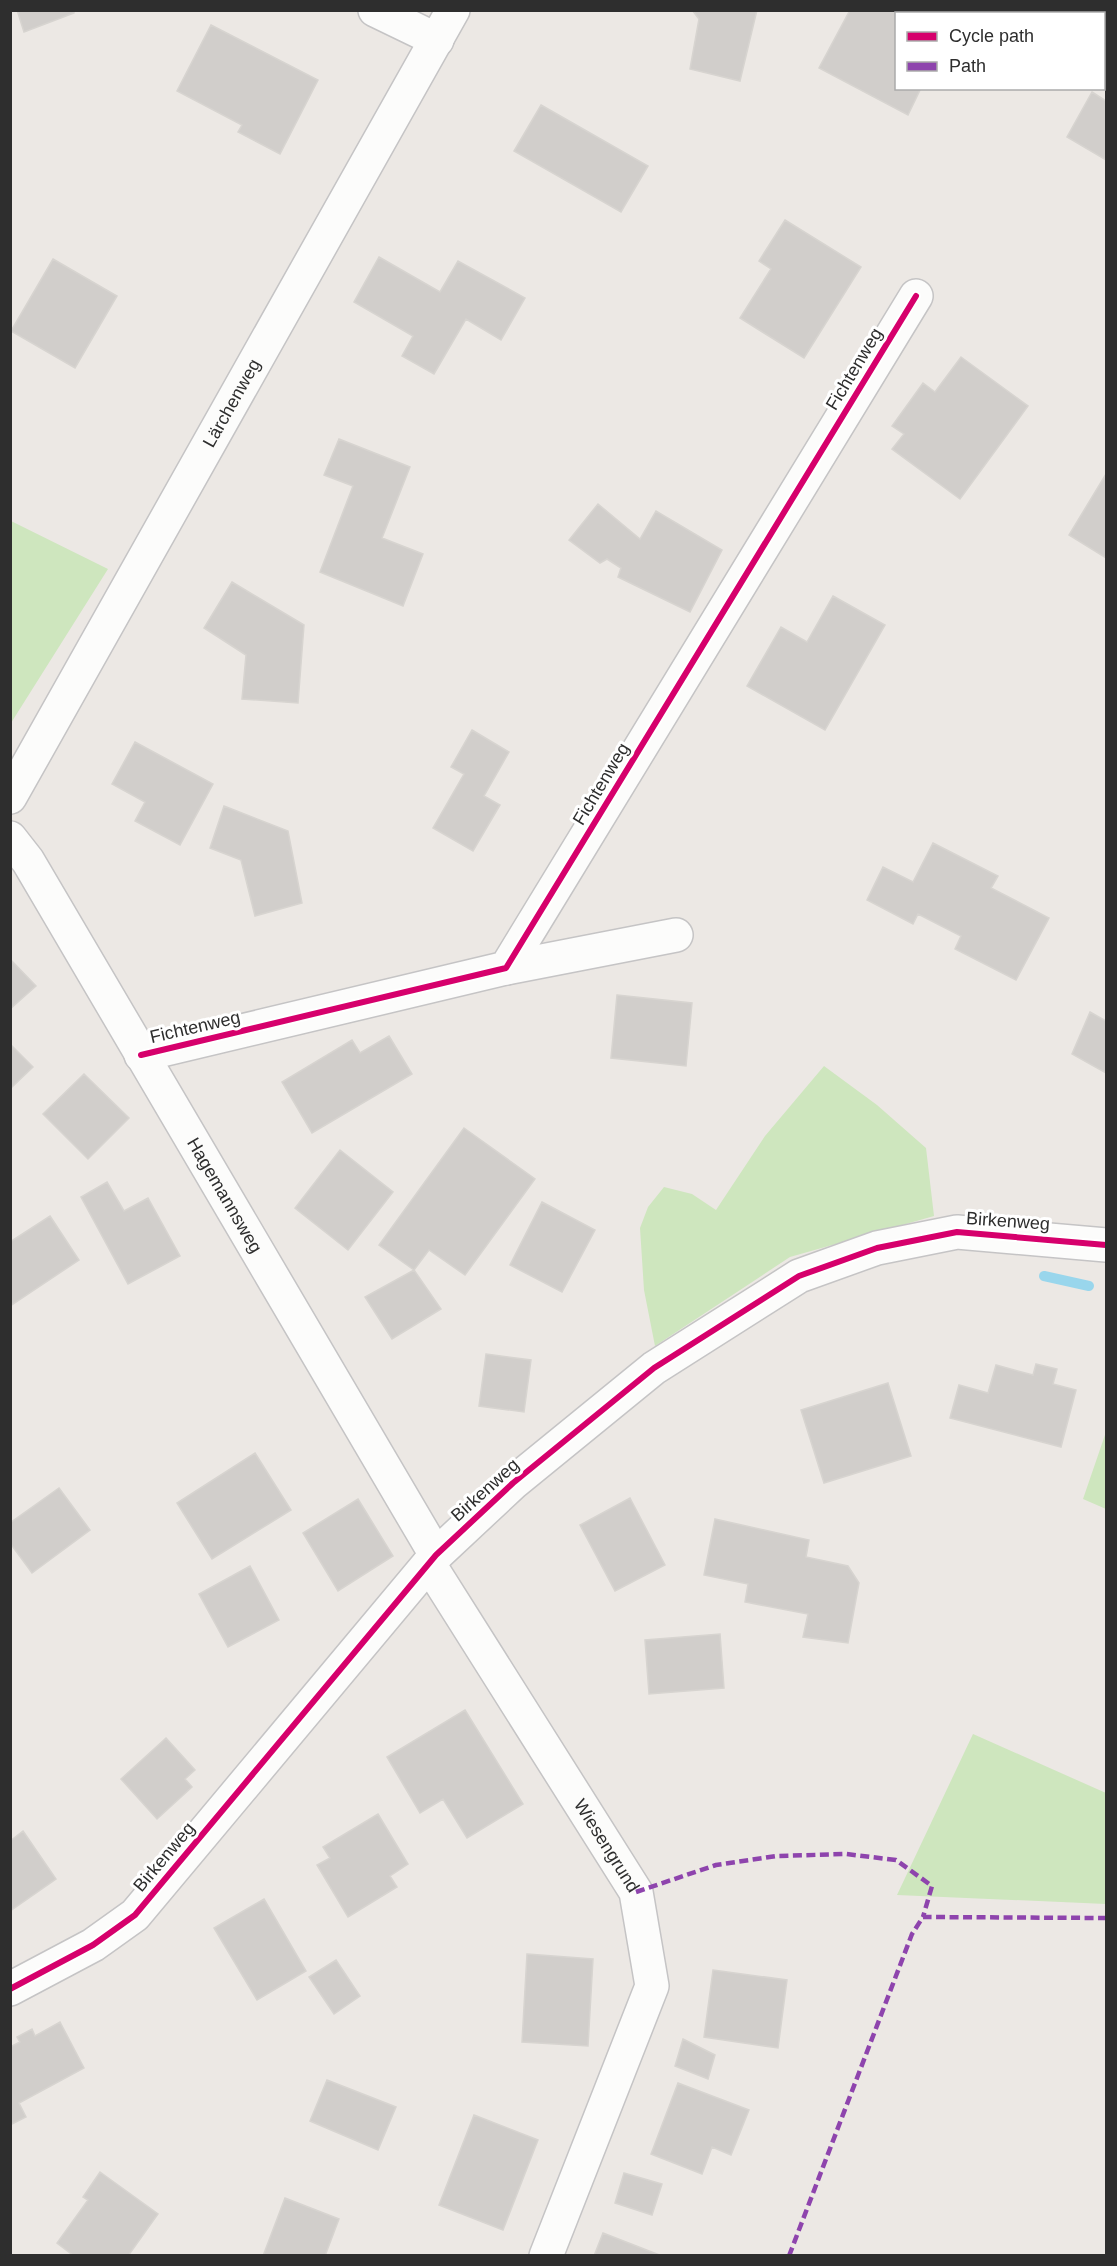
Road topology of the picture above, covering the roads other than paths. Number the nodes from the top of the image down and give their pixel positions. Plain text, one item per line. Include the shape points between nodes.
1 (375, 10) edge
2 (453, 10) edge
3 (437, 40) junction
4 (916, 296) dead end
5 (10, 798) edge
6 (10, 838) edge
7 (676, 935) dead end
8 (506, 968) junction
9 (141, 1055) junction
10 (1107, 1245) edge
11 (433, 1560) junction
12 (10, 1989) edge
13 (546, 2256) edge

1 - 3 street
2 - 3 street, Lärchenweg
3 - 5 street, Lärchenweg
4 - 8 street, Fichtenweg
6 - 9 street, Hagemannsweg via 28,861
7 - 8 street, Fichtenweg
8 - 9 street, Fichtenweg
9 - 11 street, Hagemannsweg
10 - 11 street, Birkenweg via 957,1232 877,1248 799,1276 654,1368 513,1483
11 - 12 street, Birkenweg via 135,1915 93,1945
11 - 13 street, Wiesengrund via 636,1892 652,1986

